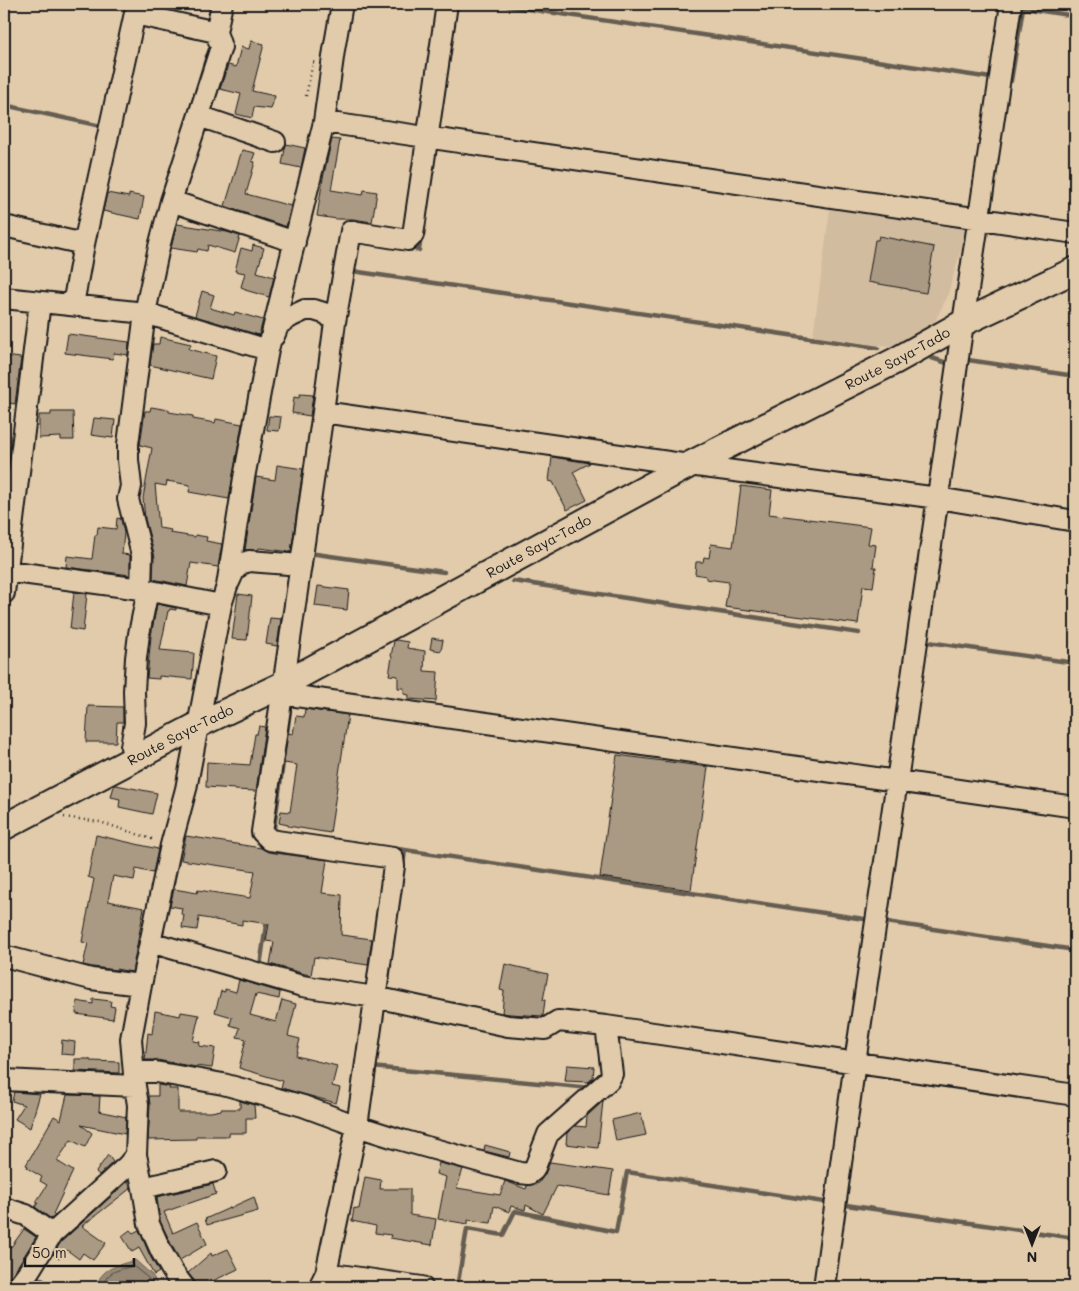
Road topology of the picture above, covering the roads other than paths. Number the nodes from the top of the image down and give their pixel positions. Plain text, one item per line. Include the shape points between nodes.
1 (222, 4) edge
2 (342, 4) edge
3 (447, 4) edge
4 (1011, 4) edge
5 (136, 9) edge
6 (216, 32) junction
7 (199, 116) junction
8 (324, 122) junction
9 (428, 138) junction
10 (275, 142) dead end
11 (171, 201) junction
12 (978, 218) junction
13 (4, 226) edge
14 (1075, 233) edge
15 (295, 242) junction
16 (84, 244) junction
17 (1075, 270) edge
18 (4, 298) edge
19 (40, 302) junction
20 (73, 305) junction
21 (145, 313) junction
22 (335, 322) junction
23 (963, 323) junction
24 (268, 350) junction
25 (323, 412) junction
26 (688, 465) junction
27 (938, 498) junction
28 (1075, 520) edge
29 (301, 565) junction
30 (7, 571) junction
31 (227, 586) junction
32 (144, 590) junction
33 (4, 593) edge
34 (221, 605) junction
35 (283, 689) junction
36 (198, 725) junction
37 (135, 758) junction
38 (897, 780) junction
39 (1075, 807) edge
40 (4, 827) edge
41 (150, 942) junction
42 (4, 956) edge
43 (141, 985) junction
44 (375, 997) junction
45 (606, 1026) junction
46 (855, 1062) junction
47 (135, 1079) junction
48 (4, 1080) edge
49 (1075, 1094) edge
50 (357, 1126) junction
51 (136, 1155) junction
52 (216, 1171) dead end
53 (143, 1188) junction
54 (4, 1208) edge
55 (52, 1234) junction
56 (322, 1280) edge
57 (17, 1287) edge
58 (184, 1287) edge
59 (422, 1287) edge
60 (824, 1287) edge

1 - 6 street
2 - 8 street
3 - 9 street
4 - 12 street
5 - 6 street
5 - 16 street
6 - 7 street via 221,47
7 - 10 street
7 - 11 street
8 - 9 street
8 - 15 street
9 - 12 street
9 - 22 street via 413,235 408,240 351,231
11 - 15 street
11 - 21 street
12 - 14 street
12 - 23 street
13 - 16 street
15 - 24 street
16 - 20 street
17 - 23 main road, Route Saya-Tado
18 - 19 street
19 - 20 street
19 - 30 street
20 - 21 street
21 - 24 street
21 - 32 street via 128,444 131,486 128,499 142,555
22 - 24 street via 326,314 305,310 279,324
22 - 25 street
23 - 26 main road, Route Saya-Tado via 895,361
23 - 27 street
24 - 31 street
25 - 26 street
25 - 29 street
26 - 27 street
26 - 35 main road, Route Saya-Tado
27 - 28 street
27 - 38 street
29 - 31 street via 250,561 234,571
29 - 35 street
30 - 32 street
30 - 33 street
31 - 34 street
32 - 34 street
32 - 37 street via 131,747
34 - 36 street
35 - 36 main road, Route Saya-Tado
35 - 38 street
35 - 44 street via 262,832 270,840 393,858
36 - 37 main road, Route Saya-Tado
36 - 41 street
37 - 40 main road, Route Saya-Tado
38 - 39 street
38 - 46 street
41 - 43 street
41 - 44 street via 302,986
42 - 43 street via 91,979
43 - 47 street via 131,1039
44 - 45 street via 508,1026 545,1029 558,1021
44 - 50 street
45 - 46 street
45 - 50 street via 610,1080 548,1134 534,1170 529,1174
46 - 49 street
46 - 60 street
47 - 48 street
47 - 50 street via 155,1072 223,1084 303,1106
47 - 51 street via 138,1105
50 - 56 street
51 - 53 street
51 - 55 street
52 - 53 street
53 - 58 street via 149,1224 161,1251
54 - 55 street via 26,1215
55 - 57 street
56 - 59 street

